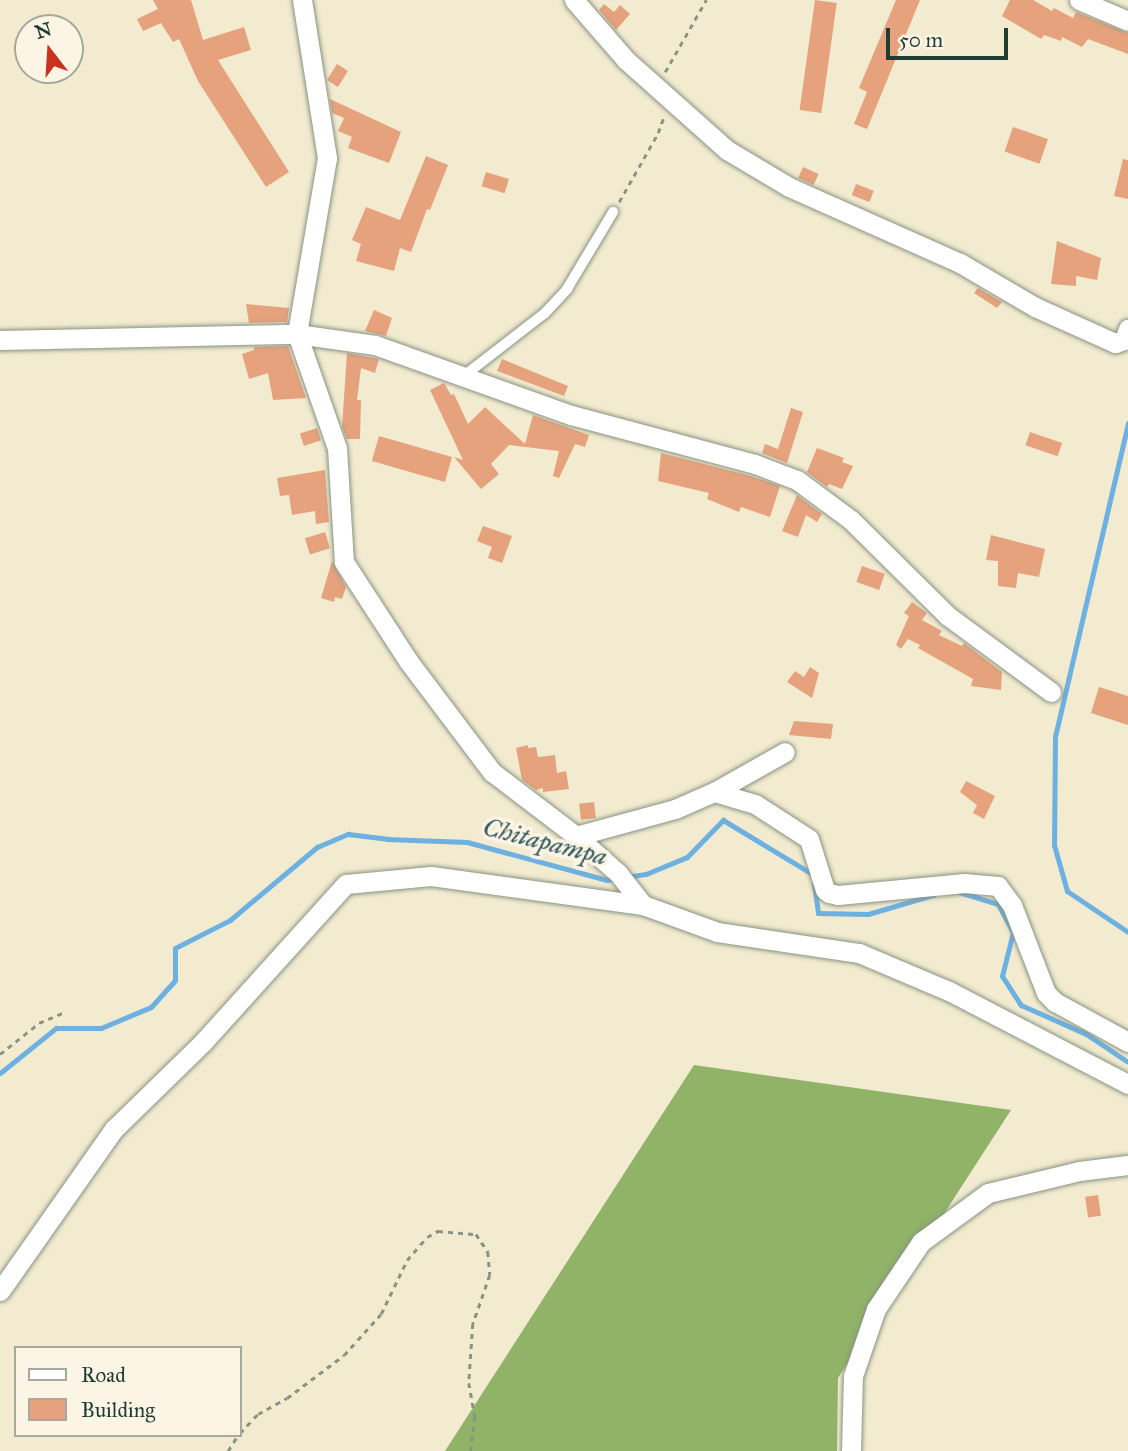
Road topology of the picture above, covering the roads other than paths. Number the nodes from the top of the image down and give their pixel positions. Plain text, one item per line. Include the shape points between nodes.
1 (302, 0) edge
2 (574, 0) edge
3 (1079, 0) edge
4 (1128, 20) edge
5 (613, 212) road end
6 (1128, 329) edge
7 (297, 334) junction
8 (0, 340) edge
9 (465, 375) junction
10 (1051, 692) dead end
11 (785, 752) dead end
12 (714, 792) junction
13 (576, 836) junction
14 (640, 900) junction
15 (1128, 1042) edge
16 (1128, 1084) edge
17 (1128, 1165) edge
18 (0, 1291) edge
19 (851, 1451) edge

1 - 7 street via 327,158
2 - 6 street via 626,60 727,150 789,187 960,263 1035,307 1115,343 1124,340
3 - 4 street
5 - 9 lane via 567,289 545,313
7 - 8 street
7 - 9 street via 375,345
7 - 13 street via 337,448 344,562 409,662 492,772
9 - 10 street via 571,415 755,464 797,480 851,520 948,616
11 - 12 street
12 - 13 street via 675,809
12 - 15 street via 755,804 809,839 825,890 830,893 964,883 998,886 1013,905 1046,993
13 - 14 street via 618,873
14 - 16 street via 718,932 859,953 949,991
14 - 18 street via 431,876 346,884 203,1042 114,1129
17 - 19 street via 1079,1171 988,1193 921,1242 876,1309 853,1376

